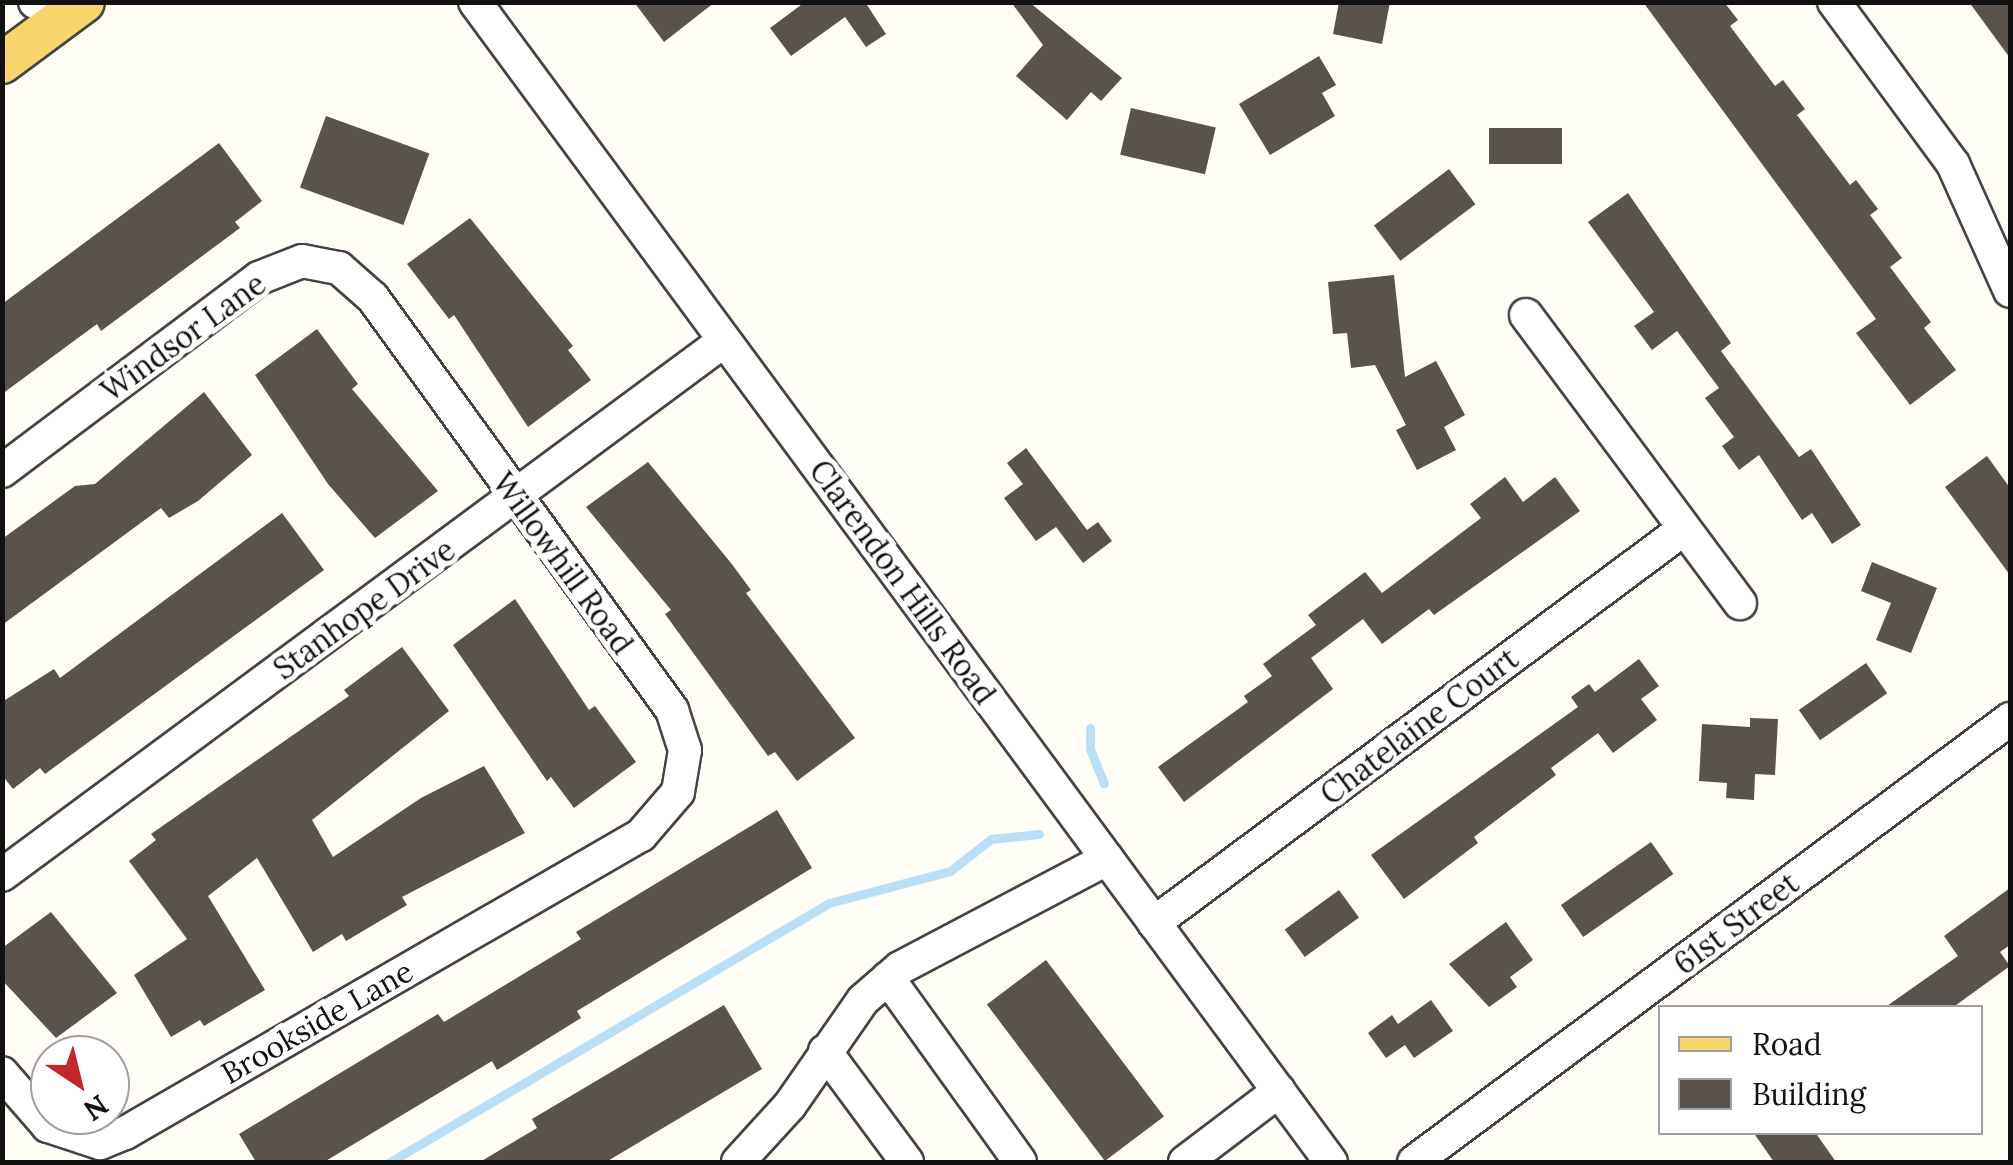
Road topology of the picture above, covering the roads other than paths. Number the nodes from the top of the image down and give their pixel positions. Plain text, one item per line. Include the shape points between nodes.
1 (474, 2) edge
2 (1834, 2) edge
3 (61, 7) edge
4 (2, 63) edge
5 (2010, 291) edge
6 (372, 298) joint
7 (1526, 315) dead end
8 (724, 341) junction
9 (2, 471) edge
10 (514, 498) junction
11 (1684, 529) junction
12 (1740, 603) dead end
13 (2010, 718) edge
14 (641, 835) joint
15 (1107, 859) junction
16 (2, 876) edge
17 (1154, 924) junction
18 (888, 978) junction
19 (825, 1051) junction
20 (2, 1073) edge
21 (1278, 1092) junction
22 (738, 1162) edge
23 (907, 1162) edge
24 (1020, 1162) edge
25 (1184, 1162) edge
26 (1331, 1162) edge
27 (1414, 1162) edge

1 - 8 street, Clarendon Hills Road
2 - 5 street via 1953,164
3 - 4 main road
6 - 9 street, Windsor Lane via 340,268 302,261 282,265
6 - 10 street, Willowhill Road
7 - 11 street
8 - 10 street, Stanhope Drive
8 - 15 street, Clarendon Hills Road
10 - 14 street, Willowhill Road via 678,723 682,779 671,805
10 - 16 street, Stanhope Drive
11 - 12 street
11 - 17 street, Chatelaine Court
13 - 27 street, 61st Street
14 - 20 street, Brookside Lane via 100,1143 48,1126
15 - 17 street, Clarendon Hills Road
15 - 18 street
17 - 21 street, Clarendon Hills Road
18 - 19 street via 862,1000
18 - 24 street
19 - 22 street via 790,1105
19 - 23 street
21 - 25 street
21 - 26 street, Clarendon Hills Road

